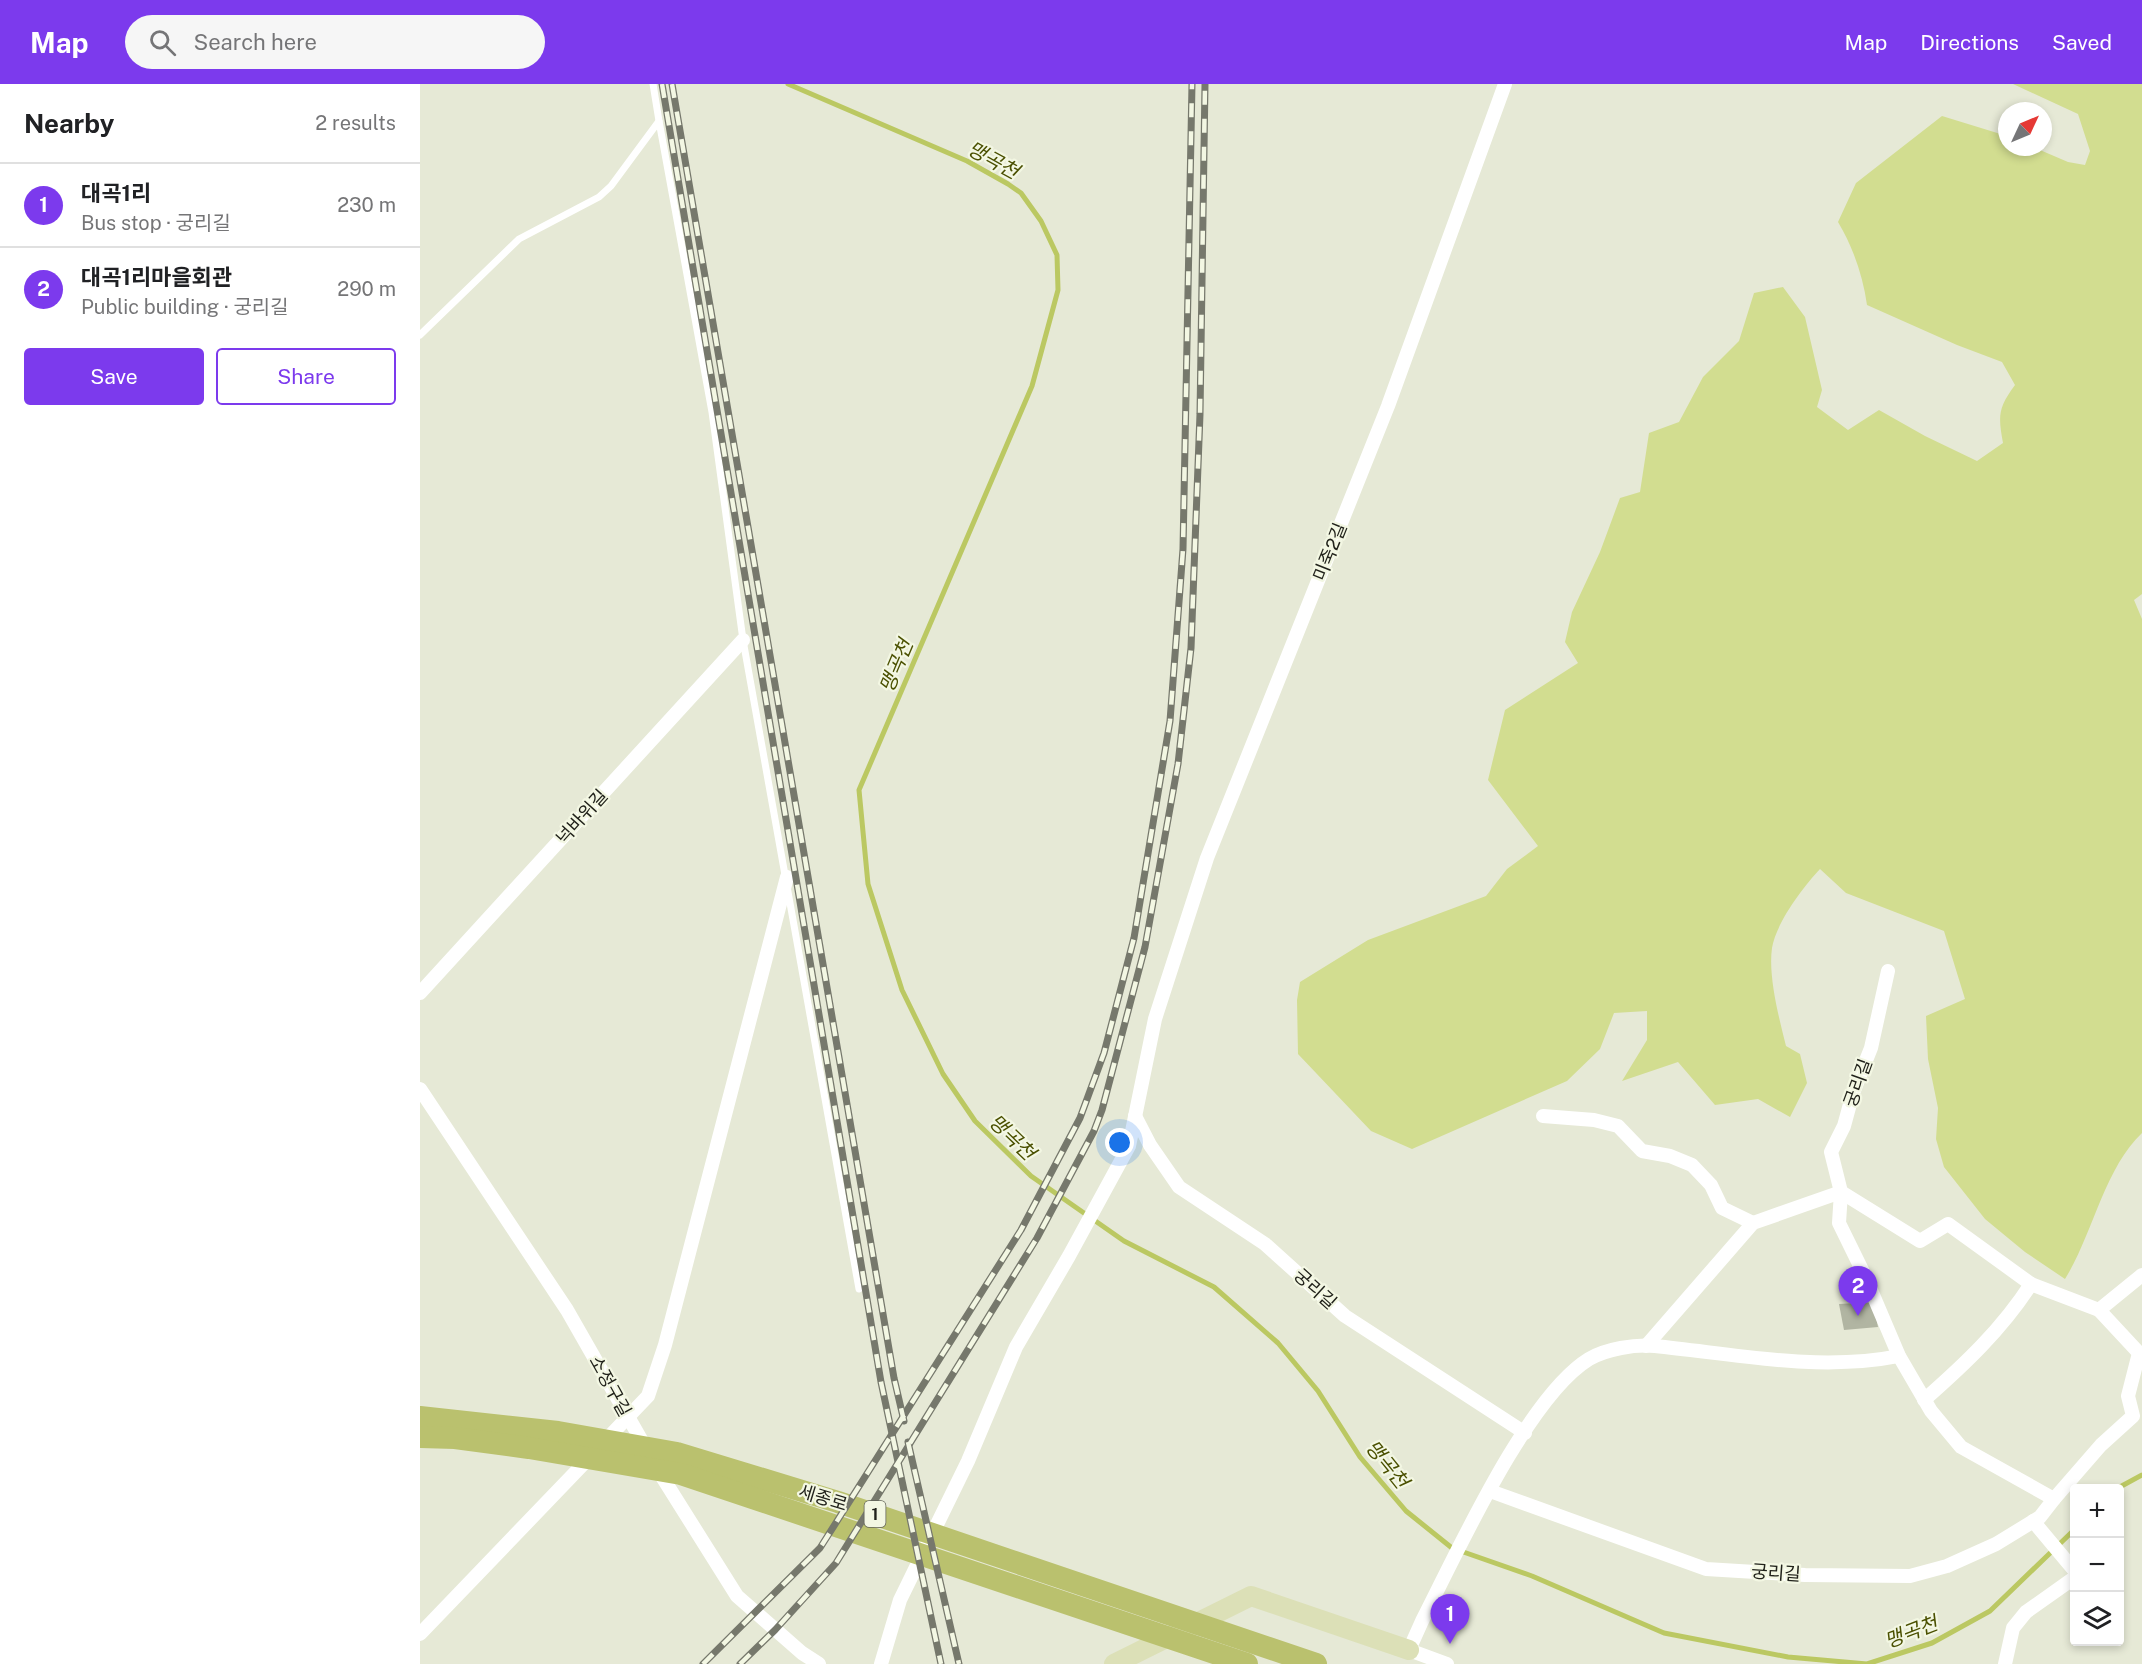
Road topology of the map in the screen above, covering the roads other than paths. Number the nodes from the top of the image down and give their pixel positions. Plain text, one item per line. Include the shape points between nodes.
1 (653, 84) edge
2 (1505, 84) edge
3 (659, 121) junction
4 (420, 335) edge
5 (744, 640) junction
6 (787, 877) junction
7 (1888, 971) dead end
8 (420, 993) edge
9 (420, 1089) edge
10 (1135, 1116) junction
11 (1543, 1116) dead end
12 (1841, 1192) junction
13 (1753, 1223) junction
14 (2142, 1275) edge
15 (2031, 1284) junction
16 (859, 1289) dead end
17 (2099, 1310) junction
18 (1646, 1346) junction
19 (1899, 1356) junction
20 (1924, 1400) junction
21 (2137, 1412) edge
22 (420, 1417) edge
23 (628, 1418) junction
24 (1525, 1433) junction
25 (420, 1437) edge
26 (1490, 1491) junction
27 (2054, 1499) junction
28 (2033, 1521) junction
29 (2070, 1565) edge
30 (2070, 1581) edge
31 (420, 1634) edge
32 (1409, 1650) junction
33 (819, 1664) edge
34 (881, 1664) edge
35 (1114, 1664) edge
36 (1247, 1664) edge
37 (1316, 1664) edge
38 (1447, 1664) edge
39 (2005, 1664) edge

1 - 3 lane
2 - 10 street, 미죽2길 via 1388,406 1207,858 1155,1019
3 - 4 lane via 599,197 519,239
3 - 5 lane via 712,412
5 - 6 lane
5 - 8 street, 넉바위길
6 - 16 lane
6 - 23 street via 665,1346 648,1395
7 - 12 street, 궁리길 via 1871,1048 1852,1093 1844,1126 1830,1152
9 - 23 street, 소정구길 via 567,1310
10 - 24 street, 궁리길 via 1149,1145 1179,1187 1265,1244 1345,1316
10 - 34 street, 미죽2길 via 1129,1146 1016,1347 968,1461 900,1600
11 - 13 street via 1618,1126 1642,1151 1692,1165 1711,1185 1722,1208
12 - 13 street
12 - 15 street, 궁리길 via 1920,1241 1948,1224
12 - 19 street, 궁리길 via 1839,1223
13 - 18 street
14 - 17 street
15 - 17 street, 궁리길
15 - 20 street via 1990,1338
17 - 21 street, 궁리길 via 2139,1353 2128,1396
18 - 19 street via 1799,1360 1869,1362
18 - 24 street via 1624,1347 1590,1359 1554,1390
19 - 20 street, 궁리길
20 - 27 street, 궁리길 via 1961,1448
21 - 27 street, 궁리길 via 2101,1444
22 - 37 main road, 세종로 / 1 via 558,1432 677,1453 838,1502
23 - 31 street
23 - 33 street, 소정구길 via 736,1596
24 - 26 street
25 - 36 main road, 세종로 / 1 via 529,1448 681,1473
26 - 28 street, 궁리길 via 1706,1569 1805,1575 1910,1576 1947,1566 1996,1544
26 - 32 street
27 - 28 street, 궁리길
28 - 29 street
30 - 39 street via 2026,1612 2013,1628
32 - 35 street via 1251,1596
32 - 38 street

